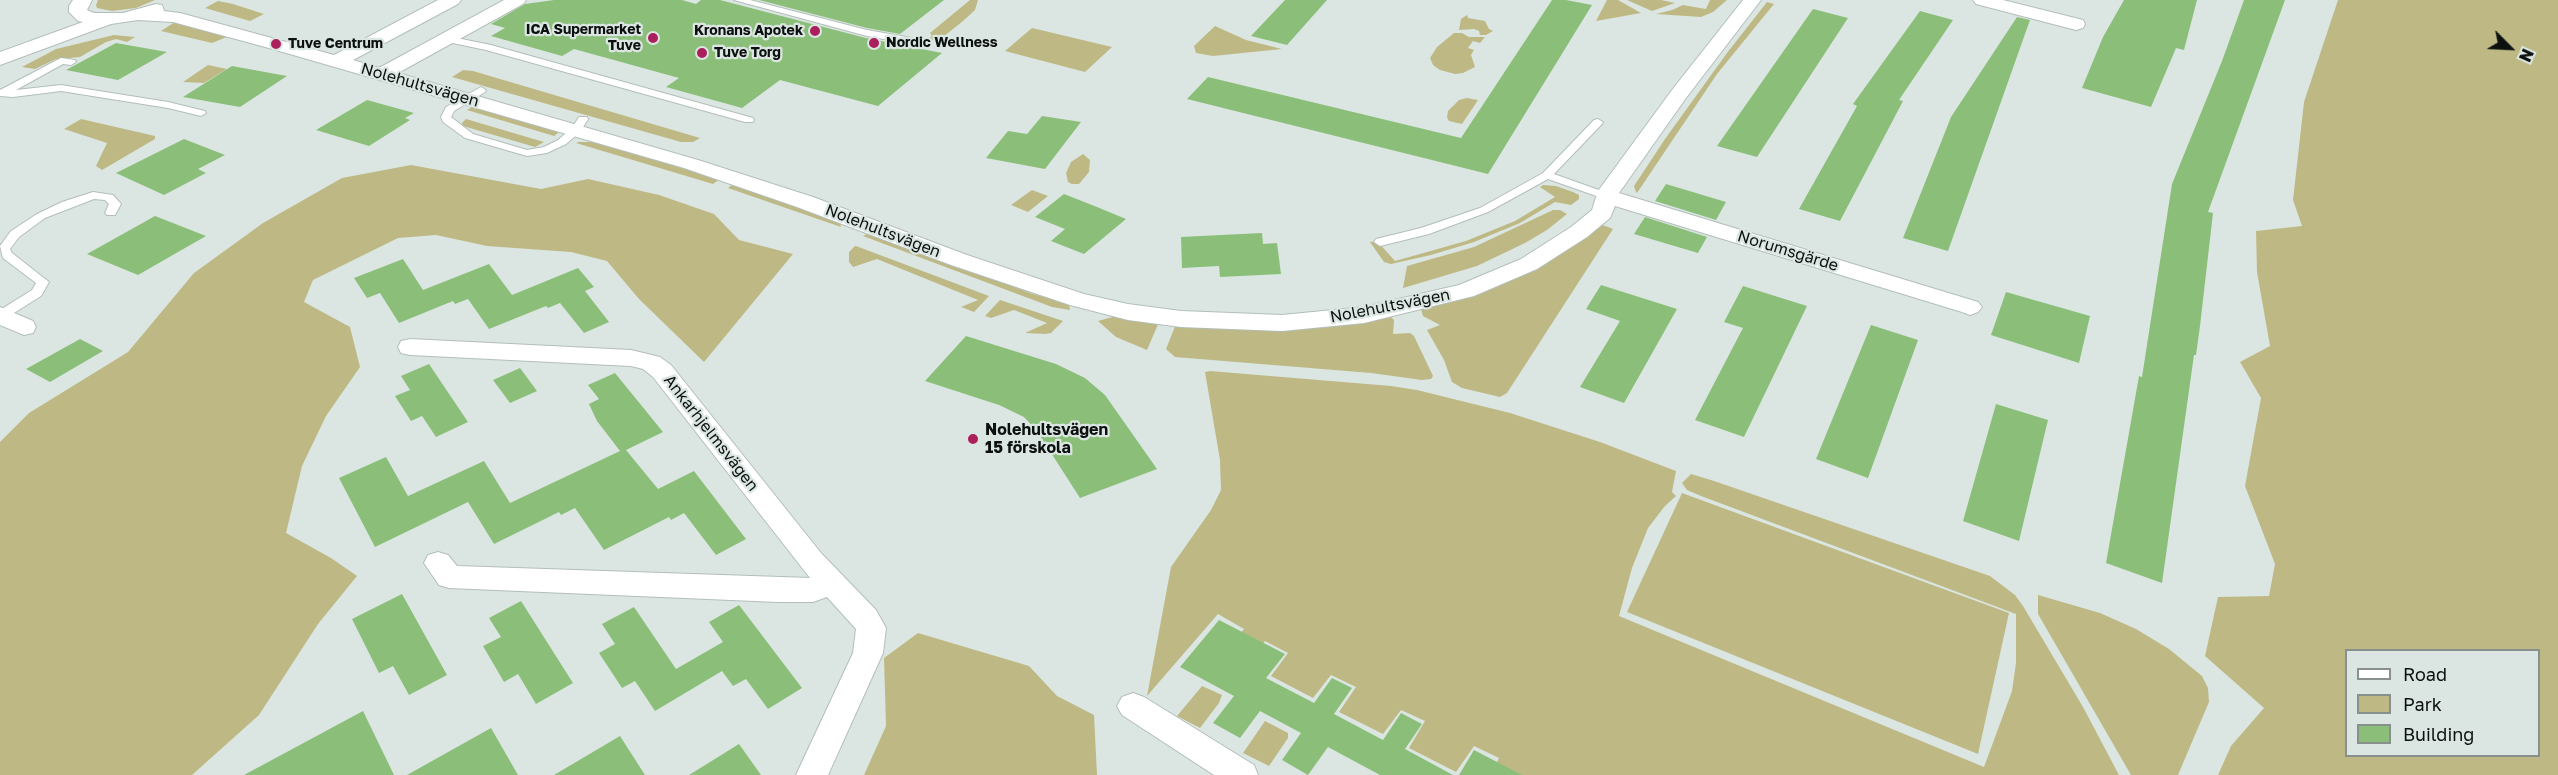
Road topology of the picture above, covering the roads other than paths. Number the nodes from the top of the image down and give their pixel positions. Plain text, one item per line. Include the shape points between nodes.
1 (173, 0) edge
2 (185, 0) edge
3 (452, 0) edge
4 (517, 0) edge
5 (739, 0) edge
6 (1752, 0) edge
7 (1982, 0) edge
8 (79, 4) edge
9 (140, 15) junction
10 (107, 20) junction
11 (2076, 24) dead end
12 (447, 39) junction
13 (912, 41) dead end
14 (22, 49) junction
15 (345, 57) junction
16 (0, 59) edge
17 (71, 62) dead end
18 (389, 70) junction
19 (2, 93) edge
20 (474, 94) junction
21 (201, 113) dead end
22 (749, 120) dead end
23 (1598, 122) dead end
24 (579, 125) junction
25 (1547, 175) junction
26 (1606, 196) junction
27 (111, 213) dead end
28 (1380, 242) dead end
29 (1970, 307) dead end
30 (1, 315) edge
31 (24, 327) dead end
32 (410, 347) dead end
33 (438, 562) dead end
34 (830, 582) junction
35 (1133, 706) dead end
36 (812, 775) edge
37 (1242, 775) edge

1 - 9 street, Nolehultsvägen
2 - 15 street, Nolehultsvägen via 203,12
3 - 15 street
4 - 12 street
5 - 13 lane
6 - 26 street, Nolehultsvägen
7 - 11 street
8 - 10 street, Nolehultsvägen via 88,18
8 - 14 street via 74,16
9 - 10 street, Nolehultsvägen
9 - 15 street, Nolehultsvägen via 174,17
10 - 14 street
12 - 18 street
12 - 22 lane
14 - 16 street
15 - 18 street, Nolehultsvägen
17 - 19 lane via 61,62
18 - 20 street, Nolehultsvägen
19 - 21 lane via 62,88
20 - 24 street, Nolehultsvägen
20 - 24 lane via 450,109 446,117 459,130 527,153 547,150 562,142
23 - 25 lane
24 - 26 street, Nolehultsvägen via 1078,300 1128,312 1229,322 1282,323 1364,315 1466,291 1529,264 1579,232 1602,213
25 - 26 lane
25 - 28 lane via 1484,210
26 - 29 street, Norumsgärde
27 - 30 lane via 116,204 109,197 93,195 41,216 15,234 4,249 7,255 43,282 37,293
30 - 31 street
32 - 34 street, Ankarhjelmsvägen via 631,358 651,363 663,371
33 - 34 street via 449,577 778,590 813,590
34 - 36 street, Ankarhjelmsvägen via 865,618 871,628 871,641
35 - 37 street

